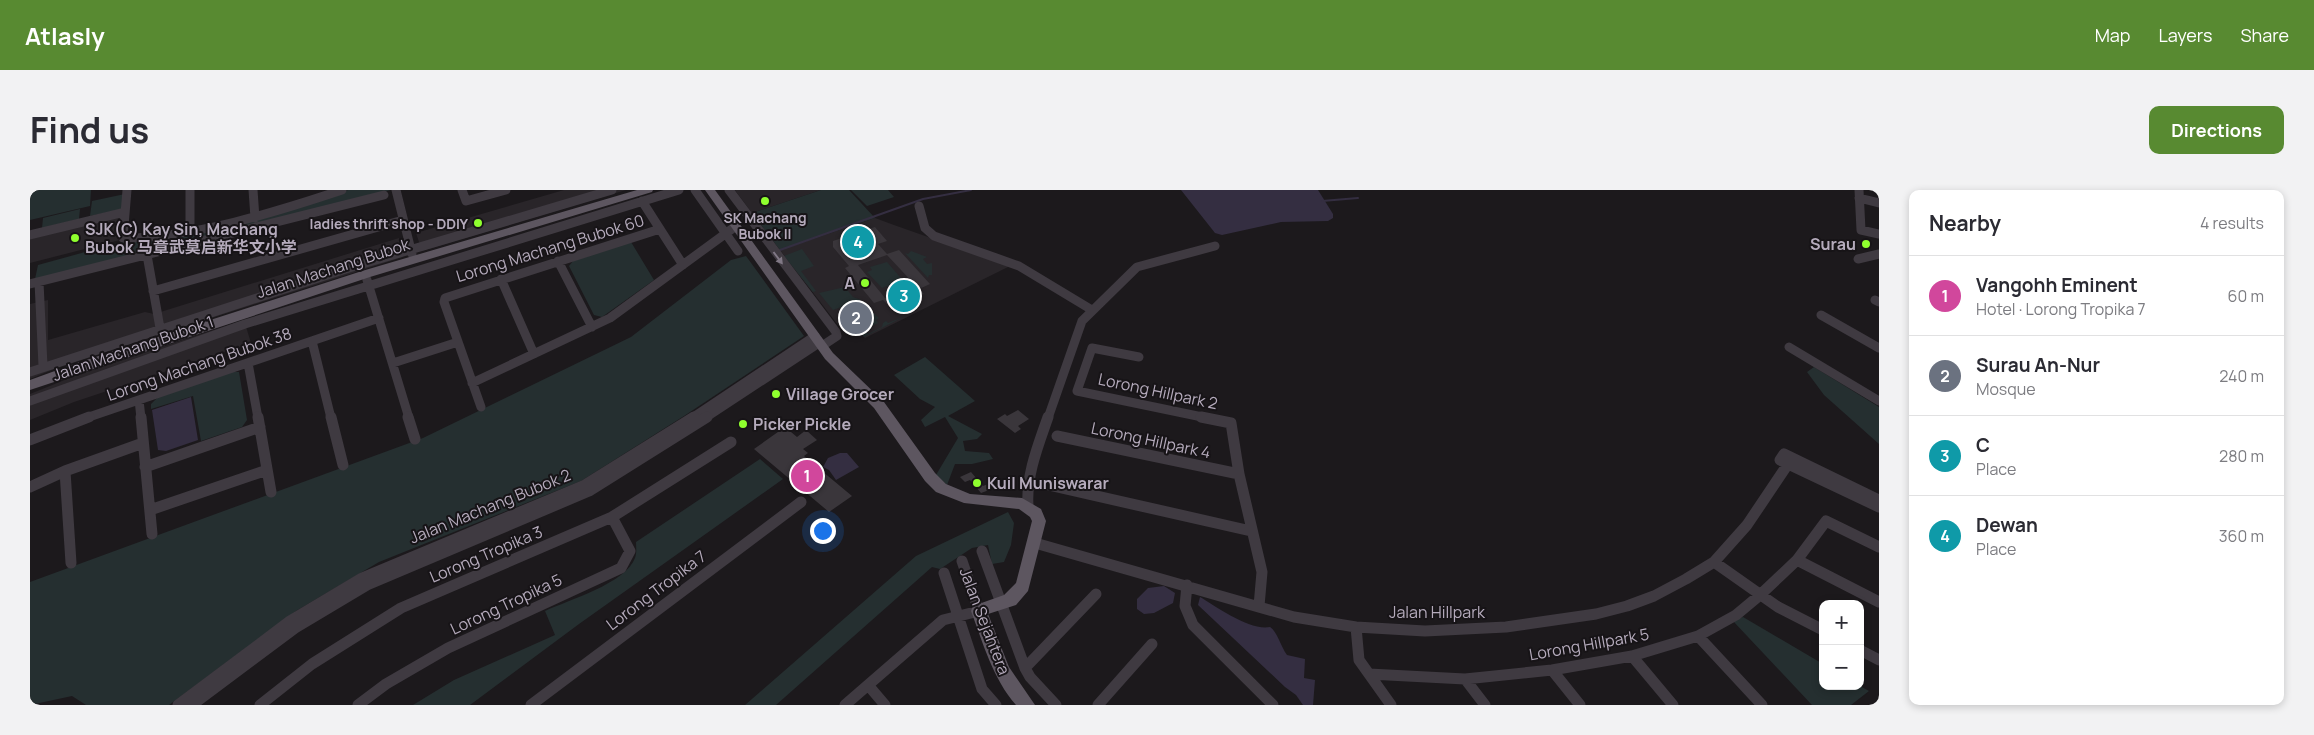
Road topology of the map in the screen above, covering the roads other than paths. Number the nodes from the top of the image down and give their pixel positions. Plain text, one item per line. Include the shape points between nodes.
1 (128, 190) edge
2 (190, 190) edge
3 (253, 190) edge
4 (342, 190) edge
5 (396, 190) edge
6 (462, 190) edge
7 (506, 190) edge
8 (612, 190) edge
9 (648, 190) edge
10 (679, 190) edge
11 (695, 190) edge
12 (710, 190) edge
13 (729, 190) edge
14 (317, 194) edge
15 (1859, 194) edge
16 (384, 195) dead end
17 (642, 201) junction
18 (1879, 203) edge
19 (919, 206) dead end
20 (125, 212) junction
21 (255, 218) junction
22 (403, 220) junction
23 (736, 226) junction
24 (660, 229) junction
25 (190, 231) junction
26 (726, 234) junction
27 (1879, 234) edge
28 (30, 235) edge
29 (764, 238) junction
30 (749, 243) junction
31 (1215, 246) dead end
32 (738, 251) dead end
33 (1879, 254) edge
34 (147, 255) junction
35 (412, 255) junction
36 (1858, 259) dead end
37 (558, 261) junction
38 (683, 265) junction
39 (789, 272) junction
40 (774, 276) junction
41 (501, 279) junction
42 (368, 280) junction
43 (35, 283) edge
44 (153, 291) junction
45 (1092, 310) junction
46 (1821, 315) dead end
47 (379, 318) junction
48 (592, 327) junction
49 (160, 328) junction
50 (312, 341) junction
51 (458, 342) junction
52 (819, 342) junction
53 (1789, 347) dead end
54 (1879, 348) edge
55 (534, 354) junction
56 (1139, 357) dead end
57 (248, 363) junction
58 (392, 363) junction
59 (44, 366) junction
60 (771, 370) junction
61 (30, 372) edge
62 (472, 384) junction
63 (30, 385) edge
64 (139, 400) junction
65 (30, 401) edge
66 (1879, 401) edge
67 (481, 407) dead end
68 (260, 427) junction
69 (1057, 436) dead end
70 (415, 439) dead end
71 (30, 440) edge
72 (731, 442) dead end
73 (143, 443) junction
74 (1788, 464) junction
75 (343, 465) dead end
76 (146, 467) junction
77 (267, 470) junction
78 (66, 471) junction
79 (1239, 474) junction
80 (1044, 484) dead end
81 (30, 487) edge
82 (271, 492) dead end
83 (1879, 500) edge
84 (800, 502) dead end
85 (1028, 506) junction
86 (1879, 507) edge
87 (150, 510) junction
88 (612, 517) junction
89 (1251, 531) junction
90 (152, 534) dead end
91 (1035, 543) junction
92 (1879, 547) edge
93 (982, 551) dead end
94 (1797, 560) junction
95 (962, 561) dead end
96 (1714, 562) junction
97 (71, 563) dead end
98 (944, 573) dead end
99 (1187, 585) junction
100 (1096, 594) dead end
101 (1760, 595) junction
102 (1879, 602) edge
103 (1001, 604) junction
104 (1259, 606) junction
105 (979, 610) junction
106 (958, 616) junction
107 (1356, 627) junction
108 (1819, 628) edge
109 (1698, 636) junction
110 (1152, 644) dead end
111 (1864, 652) edge
112 (1632, 656) junction
113 (1879, 660) edge
114 (1025, 668) junction
115 (1552, 670) junction
116 (1369, 674) junction
117 (1464, 678) junction
118 (868, 685) junction
119 (178, 705) edge
120 (192, 705) edge
121 (260, 705) edge
122 (358, 705) edge
123 (532, 705) edge
124 (845, 705) edge
125 (885, 705) edge
126 (996, 705) edge
127 (1027, 705) edge
128 (1056, 705) edge
129 (1098, 705) edge
130 (1273, 705) edge
131 (1391, 705) edge
132 (1485, 705) edge
133 (1580, 705) edge
134 (1673, 705) edge
135 (1762, 705) edge

1 - 20 street
2 - 25 street
3 - 21 street
4 - 14 street
5 - 22 street
6 - 7 street via 466,201
8 - 35 street
9 - 35 main road, Jalan Machang Bubok
10 - 17 street, Jalan Machang Bubok
11 - 26 street
12 - 23 main road
13 - 29 street
14 - 21 street
15 - 18 street
15 - 27 street via 1861,230
16 - 34 street
17 - 24 street
17 - 42 street, Jalan Machang Bubok
19 - 45 street via 925,228 934,236 1019,266
20 - 25 street via 124,238
20 - 28 street
21 - 25 street
22 - 35 street
22 - 44 street
23 - 26 street
23 - 30 main road
24 - 37 street, Lorong Machang Bubok 60
24 - 38 street
26 - 32 street
26 - 38 street
29 - 30 street
29 -> 39 street
30 - 40 main road
31 - 45 street via 1137,267
33 - 36 street
34 - 43 street
34 - 44 street
35 - 42 main road, Jalan Machang Bubok
35 - 49 street
37 - 41 street, Lorong Machang Bubok 60
37 - 48 street
38 - 48 street via 610,318
39 - 40 street
39 - 52 street via 837,336
40 - 52 main road
41 - 51 street, Lorong Machang Bubok 60 via 445,298
41 - 55 street
42 - 47 street
42 - 63 main road, Jalan Machang Bubok via 79,367
42 - 65 street, Jalan Machang Bubok 1
43 - 59 street
44 - 49 street
45 - 85 street via 1082,321 1036,451 1027,487
46 - 54 street
47 - 50 street, Lorong Machang Bubok 38
47 - 58 street
48 - 55 street
49 - 59 street
50 - 57 street, Lorong Machang Bubok 38
50 - 75 street
51 - 58 street
51 - 62 street, Lorong Machang Bubok 60
52 - 60 street, Jalan Machang Bubok 2
52 - 85 main road via 838,366 880,405 941,488 969,499
53 - 66 street
55 - 62 street
56 - 79 street, Lorong Hillpark 2 via 1092,348 1077,391 1231,423
57 - 64 street, Lorong Machang Bubok 38
57 - 68 street
58 - 70 street
59 - 61 street
60 - 119 street, Jalan Machang Bubok 2 via 585,485 362,578 290,620
60 - 120 street, Jalan Machang Bubok 2 via 589,491 367,585 295,628
62 - 67 street, Lorong Machang Bubok 60
64 - 71 street, Lorong Machang Bubok 38
64 - 73 street
68 - 76 street
68 - 77 street
69 - 79 street, Lorong Hillpark 4
72 - 88 street, Lorong Tropika 3
73 - 76 street
73 - 78 street
74 - 83 street, Jalan Hillpark via 1780,460 1784,454
74 - 86 street
74 - 96 street, Jalan Hillpark via 1747,526
76 - 87 street
77 - 82 street
77 - 87 street
78 - 81 street
78 - 97 street
79 - 89 street, Lorong Hillpark 2
80 - 89 street
84 - 123 street, Lorong Tropika 7
85 - 91 main road via 1038,517
87 - 90 street
88 - 121 street, Lorong Tropika 3 via 401,608 312,664
88 - 122 street, Lorong Tropika 5 via 630,551 621,568 451,647 382,686
89 - 104 street, Lorong Hillpark 2 via 1262,572
91 - 99 street, Jalan Hillpark
91 - 103 main road via 1023,586 1010,600
92 - 94 street, Lorong Hillpark 5 via 1826,521
93 - 103 street
94 - 101 street, Lorong Hillpark 5
94 - 102 street
95 - 105 street, Jalan Sejahtera
96 - 101 street
96 - 107 street, Jalan Hillpark via 1654,596 1579,617 1465,631
98 - 106 street
99 - 104 street, Jalan Hillpark
99 - 130 street via 1184,606 1193,626
100 - 114 street
101 - 108 street
101 - 109 street, Lorong Hillpark 5 via 1736,615
103 - 105 main road
103 - 114 street
104 - 107 street, Jalan Hillpark via 1294,617
105 - 106 street
105 - 127 main road, Jalan Sejahtera via 1007,681
106 - 118 street via 943,620
106 - 126 street via 982,689
107 - 116 street via 1359,660
109 - 112 street, Lorong Hillpark 5
109 - 135 street
110 - 129 street
111 - 113 street
112 - 115 street, Lorong Hillpark 5
112 - 134 street
114 - 128 street
115 - 117 street, Lorong Hillpark 5
115 - 133 street
116 - 117 street, Lorong Hillpark 5
116 - 131 street
117 - 132 street
118 - 124 street
118 - 125 street

